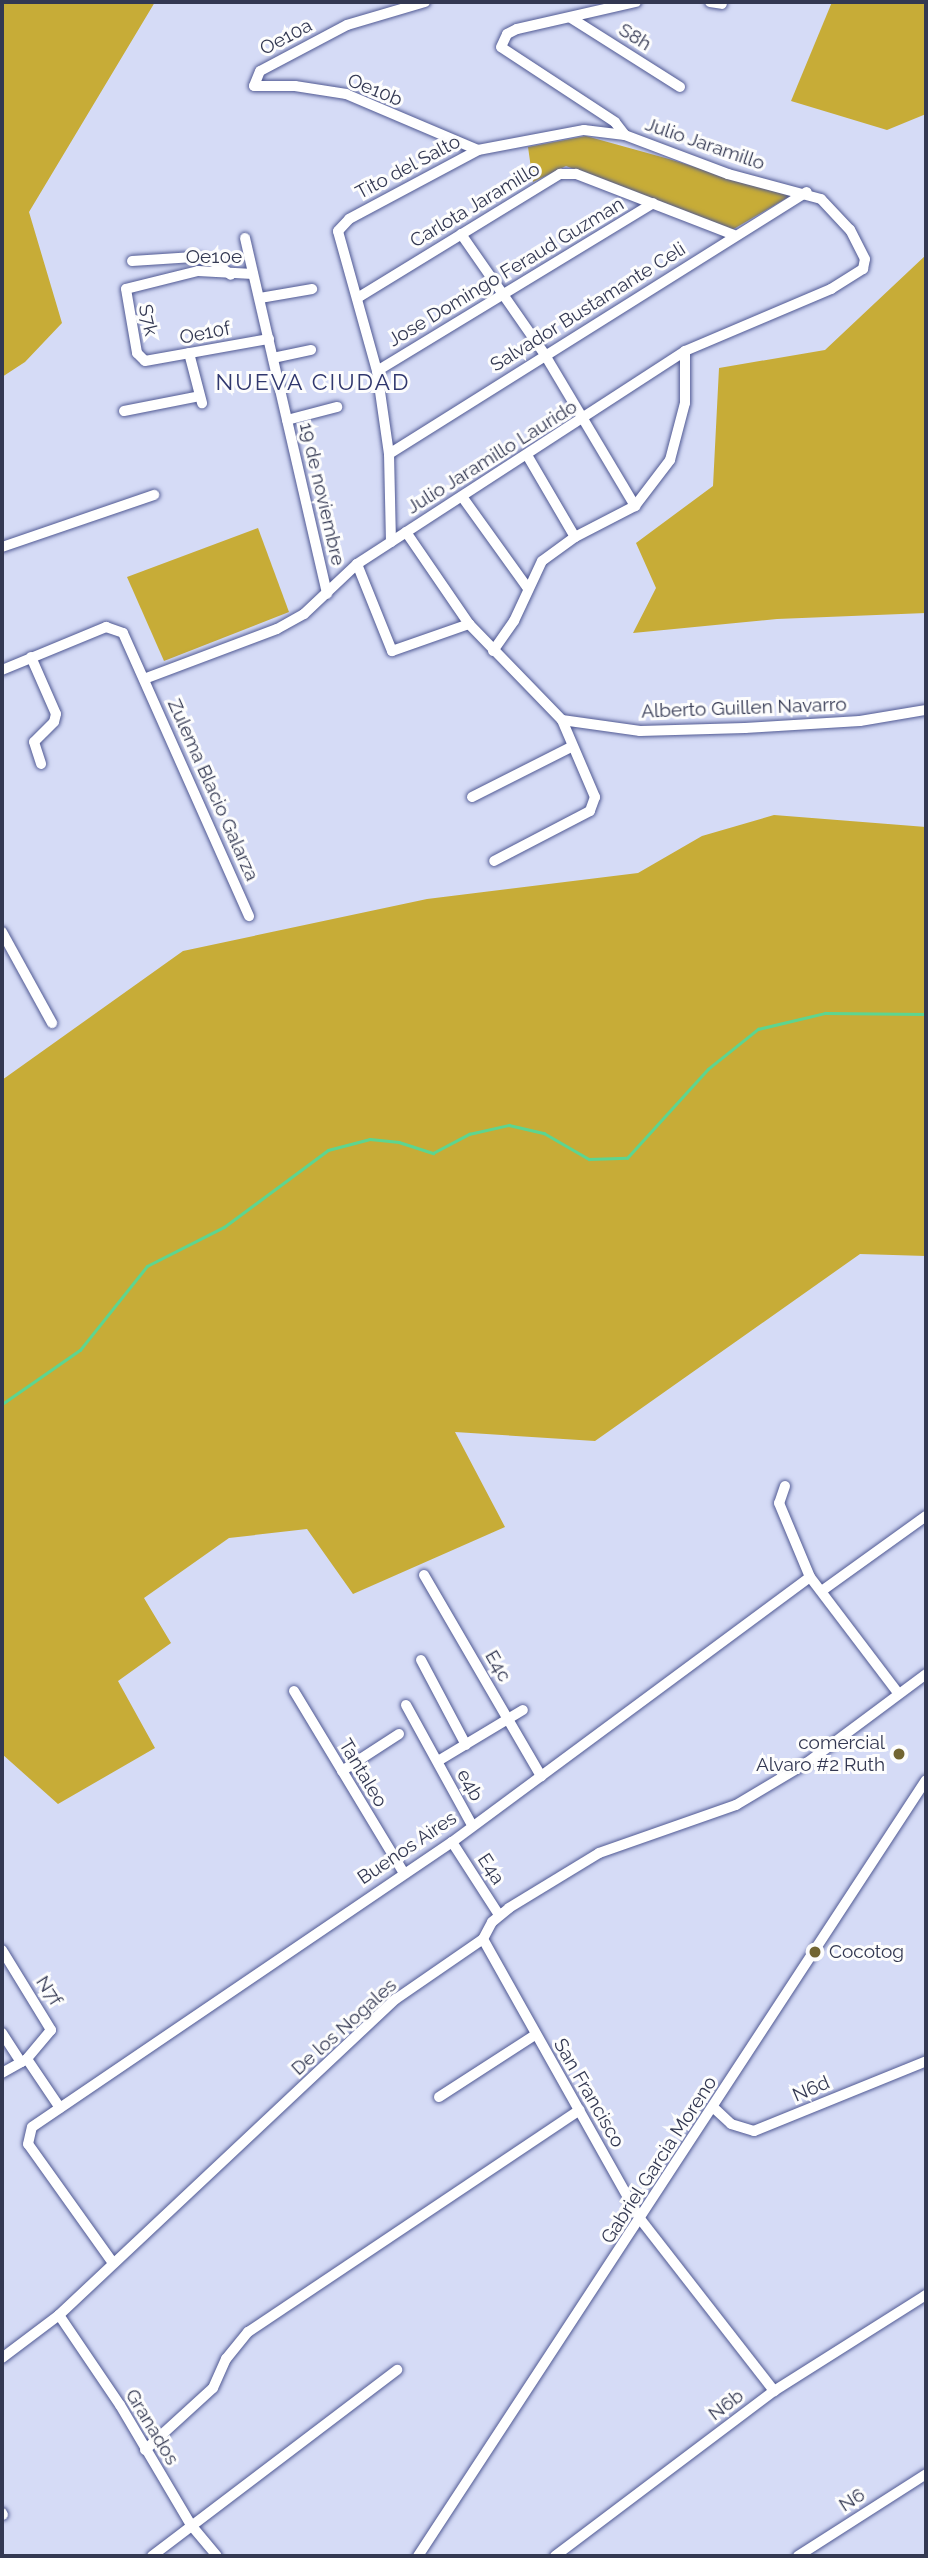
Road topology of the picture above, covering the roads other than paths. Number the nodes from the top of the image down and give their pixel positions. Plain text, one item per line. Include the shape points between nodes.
1 (425, 2) edge
2 (636, 2) edge
3 (710, 2) edge
4 (722, 4) dead end
5 (571, 18) junction
6 (254, 86) joint
7 (680, 87) dead end
8 (625, 135) junction
9 (478, 150) junction
10 (807, 192) junction
11 (653, 203) junction
12 (461, 234) junction
13 (734, 235) junction
14 (246, 238) dead end
15 (132, 261) dead end
16 (253, 274) junction
17 (230, 275) junction
18 (136, 286) joint
19 (312, 289) dead end
20 (504, 293) junction
21 (359, 297) junction
22 (260, 298) junction
23 (269, 339) junction
24 (311, 350) dead end
25 (685, 351) junction
26 (190, 354) junction
27 (545, 355) junction
28 (273, 358) junction
29 (149, 361) joint
30 (377, 371) junction
31 (337, 407) dead end
32 (124, 411) dead end
33 (584, 419) junction
34 (287, 420) junction
35 (389, 454) junction
36 (527, 455) junction
37 (154, 495) dead end
38 (463, 498) junction
39 (635, 506) junction
40 (406, 532) junction
41 (575, 537) junction
42 (391, 542) junction
43 (2, 547) edge
44 (357, 564) junction
45 (527, 587) junction
46 (327, 594) junction
47 (469, 624) junction
48 (493, 651) junction
49 (31, 657) junction
50 (2, 670) edge
51 (144, 679) junction
52 (926, 710) edge
53 (562, 720) junction
54 (571, 747) junction
55 (41, 764) dead end
56 (472, 797) dead end
57 (494, 861) dead end
58 (249, 916) dead end
59 (2, 932) edge
60 (52, 1023) dead end
61 (785, 1486) dead end
62 (926, 1516) edge
63 (424, 1575) dead end
64 (810, 1577) junction
65 (823, 1591) junction
66 (421, 1660) dead end
67 (926, 1674) edge
68 (294, 1691) dead end
69 (898, 1693) junction
70 (406, 1705) dead end
71 (523, 1710) dead end
72 (508, 1719) junction
73 (399, 1734) dead end
74 (466, 1745) junction
75 (438, 1761) junction
76 (342, 1771) junction
77 (541, 1776) junction
78 (926, 1780) edge
79 (472, 1825) junction
80 (452, 1842) junction
81 (403, 1872) junction
82 (499, 1915) junction
83 (483, 1940) junction
84 (2, 1950) edge
85 (2, 2033) edge
86 (535, 2035) junction
87 (24, 2060) junction
88 (926, 2061) edge
89 (2, 2073) edge
90 (439, 2097) dead end
91 (60, 2108) junction
92 (714, 2108) junction
93 (579, 2110) junction
94 (641, 2220) junction
95 (113, 2263) junction
96 (926, 2295) edge
97 (59, 2315) junction
98 (2, 2358) edge
99 (397, 2371) dead end
100 (774, 2391) junction
101 (145, 2450) junction
102 (926, 2474) edge
103 (191, 2525) junction
104 (152, 2556) edge
105 (217, 2556) edge
106 (418, 2556) edge
107 (555, 2556) edge
108 (798, 2556) edge

1 - 6 street, Oe10a via 347,25 260,71
2 - 5 street
3 - 4 street
5 - 7 street, S8h
5 - 8 street, Julio Jaramillo via 517,29 501,41 504,52 615,122
6 - 9 street, Oe10b via 295,86 346,94
8 - 9 street, Tito del Salto via 583,130
8 - 10 street, Julio Jaramillo via 728,174
9 - 21 street, Tito del Salto via 349,219 338,231
10 - 13 street, Salvador Bustamante Celi
10 - 25 street, Julio Jaramillo Laurido via 821,199 850,230 865,259 863,269 831,289
11 - 12 street, Carlota Jaramillo via 576,174 560,174
11 - 13 street, Carlota Jaramillo
11 - 20 street, Jose Domingo Feraud Guzman
12 - 20 street
12 - 21 street, Carlota Jaramillo
13 - 27 street, Salvador Bustamante Celi
14 - 16 street, 19 de noviembre
15 - 17 street via 194,257 214,262
16 - 17 street, Oe10e
16 - 22 street, 19 de noviembre
17 - 18 street, Oe10e via 198,271
18 - 29 street, S7k via 126,289 124,295 138,357
19 - 22 street
20 - 27 street
20 - 30 street, Jose Domingo Feraud Guzman
21 - 30 street
22 - 23 street, 19 de noviembre
23 - 26 street, Oe10f
23 - 28 street, 19 de noviembre
24 - 28 street
25 - 33 street, Julio Jaramillo Laurido
25 - 39 street via 685,403 677,441 670,460
26 - 29 street, Oe10f
26 - 32 street via 201,400
27 - 33 street
27 - 35 street, Salvador Bustamante Celi
28 - 34 street, 19 de noviembre
30 - 35 street
31 - 34 street
33 - 36 street, Julio Jaramillo Laurido
33 - 39 street
34 - 46 street, 19 de noviembre
35 - 42 street
36 - 38 street, Julio Jaramillo Laurido
36 - 41 street
37 - 43 street
38 - 40 street, Julio Jaramillo Laurido
38 - 45 street
39 - 41 street
40 - 42 street, Julio Jaramillo Laurido
40 - 47 street
41 - 45 street via 542,561
42 - 44 street, Julio Jaramillo Laurido
44 - 46 street, Julio Jaramillo Laurido
44 - 47 street via 392,651
45 - 48 street via 514,621
46 - 51 street, Julio Jaramillo Laurido via 277,629
47 - 48 street
48 - 53 street
49 - 50 street
49 - 51 street, Zulema Blacio Galarza via 113,627 128,640
49 - 55 street via 56,714 54,722 34,741
51 - 58 street, Zulema Blacio Galarza
52 - 53 street, Alberto Guillen Navarro via 860,721 640,731
53 - 54 street
54 - 56 street
54 - 57 street via 595,797 590,811
59 - 60 street
61 - 64 street via 779,1503
62 - 65 street
63 - 72 street, E4c
64 - 65 street
64 - 77 street, Buenos Aires
65 - 69 street
66 - 74 street
67 - 69 street, De los Nogales
68 - 76 street, Tantaleo
69 - 82 street, De los Nogales via 808,1762 736,1805 599,1853
70 - 75 street, e4b
71 - 72 street
72 - 74 street
72 - 77 street, E4c
73 - 76 street
74 - 75 street
75 - 79 street, e4b
76 - 81 street, Tantaleo
77 - 79 street, Buenos Aires
78 - 92 street, Gabriel Garcia Moreno
79 - 80 street, Buenos Aires
80 - 81 street, Buenos Aires
80 - 82 street, E4a
81 - 91 street, Buenos Aires
82 - 83 street, De los Nogales
83 - 86 street, San Francisco
83 - 95 street, De los Nogales via 396,1999
84 - 87 street, N7f via 51,2030
85 - 87 street
86 - 90 street
86 - 93 street, San Francisco
87 - 89 street, N7f
87 - 91 street
88 - 92 street, N6d via 754,2131 731,2124
91 - 95 street, Buenos Aires via 32,2127 28,2144
92 - 94 street, Gabriel Garcia Moreno
93 - 94 street, San Francisco
93 - 101 street via 248,2332 226,2359 213,2388
94 - 100 street, San Francisco
94 - 106 street, Gabriel Garcia Moreno
95 - 97 street, De los Nogales
96 - 100 street, N6b
97 - 98 street, De los Nogales
97 - 101 street, Granados
99 - 103 street
100 - 107 street, N6b
101 - 103 street, Granados
102 - 108 street, N6
103 - 104 street
103 - 105 street, Granados

